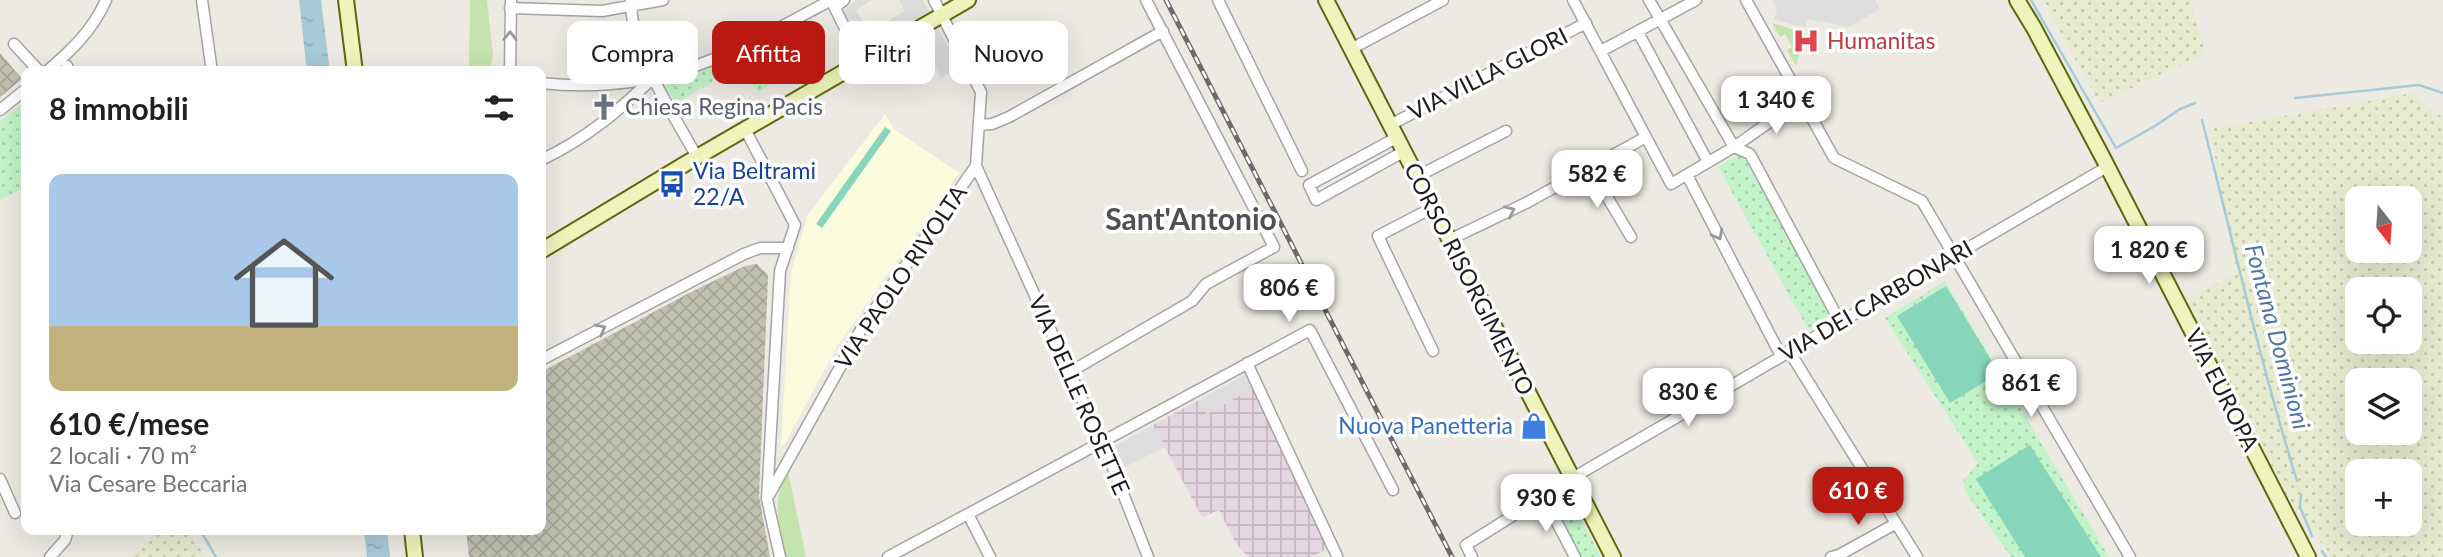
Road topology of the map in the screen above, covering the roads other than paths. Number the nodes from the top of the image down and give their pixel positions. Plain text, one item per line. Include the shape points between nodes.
1 (106, 0) edge
2 (202, 0) edge
3 (346, 0) edge
4 (663, 0) edge
5 (844, 0) edge
6 (934, 0) edge
7 (968, 0) edge
8 (1146, 0) edge
9 (1218, 0) edge
10 (1326, 0) edge
11 (1443, 0) edge
12 (1573, 0) edge
13 (1649, 0) edge
14 (1696, 0) edge
15 (1746, 0) edge
16 (2018, 0) edge
17 (832, 2) edge
18 (511, 4) edge
19 (631, 4) edge
20 (941, 15) junction
21 (1660, 20) junction
22 (841, 21) edge
23 (931, 21) edge
24 (1586, 23) junction
25 (1163, 31) junction
26 (1638, 32) junction
27 (14, 44) dead end
28 (1351, 49) junction
29 (1601, 51) junction
30 (698, 64) edge
31 (34, 66) edge
32 (54, 66) edge
33 (211, 66) edge
34 (354, 66) edge
35 (510, 66) edge
36 (839, 74) edge
37 (546, 83) edge
38 (614, 84) edge
39 (646, 84) edge
40 (657, 84) edge
41 (21, 93) edge
42 (1801, 100) junction
43 (0, 110) edge
44 (979, 125) junction
45 (745, 129) junction
46 (1506, 131) dead end
47 (1393, 132) junction
48 (1646, 137) junction
49 (1734, 147) junction
50 (1403, 152) junction
51 (697, 157) junction
52 (546, 158) edge
53 (1708, 162) junction
54 (976, 166) junction
55 (2107, 167) junction
56 (1590, 168) junction
57 (1302, 171) dead end
58 (1686, 175) junction
59 (1416, 177) junction
60 (1432, 208) junction
61 (1631, 237) dead end
62 (1449, 240) junction
63 (546, 248) edge
64 (788, 248) junction
65 (1955, 255) junction
66 (1840, 322) junction
67 (1433, 351) dead end
68 (1785, 354) junction
69 (546, 357) edge
70 (1247, 363) junction
71 (1070, 372) junction
72 (1101, 442) junction
73 (1572, 478) junction
74 (0, 479) edge
75 (1393, 490) dead end
76 (1544, 496) junction
77 (766, 499) junction
78 (15, 513) dead end
79 (968, 514) junction
80 (1895, 524) junction
81 (66, 535) edge
82 (413, 535) edge
83 (1337, 556) edge
84 (50, 557) edge
85 (415, 557) edge
86 (780, 557) edge
87 (888, 557) edge
88 (990, 557) edge
89 (1148, 557) edge
90 (1472, 557) edge
91 (1576, 557) edge
92 (1613, 557) edge
93 (1830, 557) edge
94 (1917, 557) edge
95 (2130, 557) edge
96 (2308, 557) edge

1 - 32 street via 88,33
2 - 33 street
3 - 34 main road
4 - 19 street
5 - 17 street
6 - 20 street, VIA DELLE ROSETTE
7 - 20 main road
8 - 25 street
9 - 57 street
10 - 28 main road, CORSO RISORGIMENTO
11 - 28 street
12 - 24 street
13 - 21 street
14 - 21 street
15 - 42 street
16 - 55 main road, VIA EUROPA
17 - 22 street
17 - 30 street
18 - 19 street via 576,12
35 -> 18 street
20 - 23 main road
20 - 44 street, VIA DELLE ROSETTE via 981,92
21 - 26 street
21 - 49 street
24 - 29 street
24 - 47 street, VIA VILLA GLORI
25 - 44 street via 1009,117
25 - 71 street via 1274,247 1206,284 1192,301
26 - 29 street
26 - 53 street
27 - 31 street
28 - 47 main road, CORSO RISORGIMENTO
29 - 48 street
36 - 45 main road
37 - 38 street
39 - 52 street via 607,122
40 - 51 street
41 - 43 street
42 - 49 street
42 - 65 street via 1835,158 1922,201
44 - 54 street, VIA DELLE ROSETTE
45 - 51 main road
45 - 64 street via 795,225
46 - 59 street
47 - 50 main road, CORSO RISORGIMENTO
47 - 50 street, VIA VILLA GLORI via 1309,185 1316,200
48 - 56 street
48 - 58 street via 1671,184
49 - 53 street
49 - 66 street via 1750,154
50 - 59 main road, CORSO RISORGIMENTO
51 - 63 main road
53 - 58 street
54 - 71 street, VIA DELLE ROSETTE
54 - 77 street, VIA PAOLO RIVOLTA via 863,326
55 - 65 street, VIA DEI CARBONARI
55 - 96 main road, VIA EUROPA
56 - 61 street
62 -> 56 street
58 -> 68 street
59 - 60 main road, CORSO RISORGIMENTO
60 - 62 main road, CORSO RISORGIMENTO
60 - 67 street via 1378,236
62 - 73 main road, CORSO RISORGIMENTO
69 -> 64 street via 744,254 760,248
64 - 77 street via 780,271
65 - 66 street, VIA DEI CARBONARI
65 - 95 street
66 - 68 street, VIA DEI CARBONARI
68 - 73 street, VIA DEI CARBONARI
68 - 80 street
70 - 72 street
70 - 75 street via 1310,330
70 - 83 street
71 - 72 street, VIA DELLE ROSETTE
72 - 79 street
72 - 89 street, VIA DELLE ROSETTE
73 - 76 street, VIA DEI CARBONARI
73 - 92 main road, CORSO RISORGIMENTO
74 - 78 street
76 - 90 street, VIA DEI CARBONARI via 1466,545
76 - 91 street
77 - 86 street
79 - 87 street
79 - 88 street
80 - 93 street
80 - 94 street
81 - 84 street
82 - 85 main road

